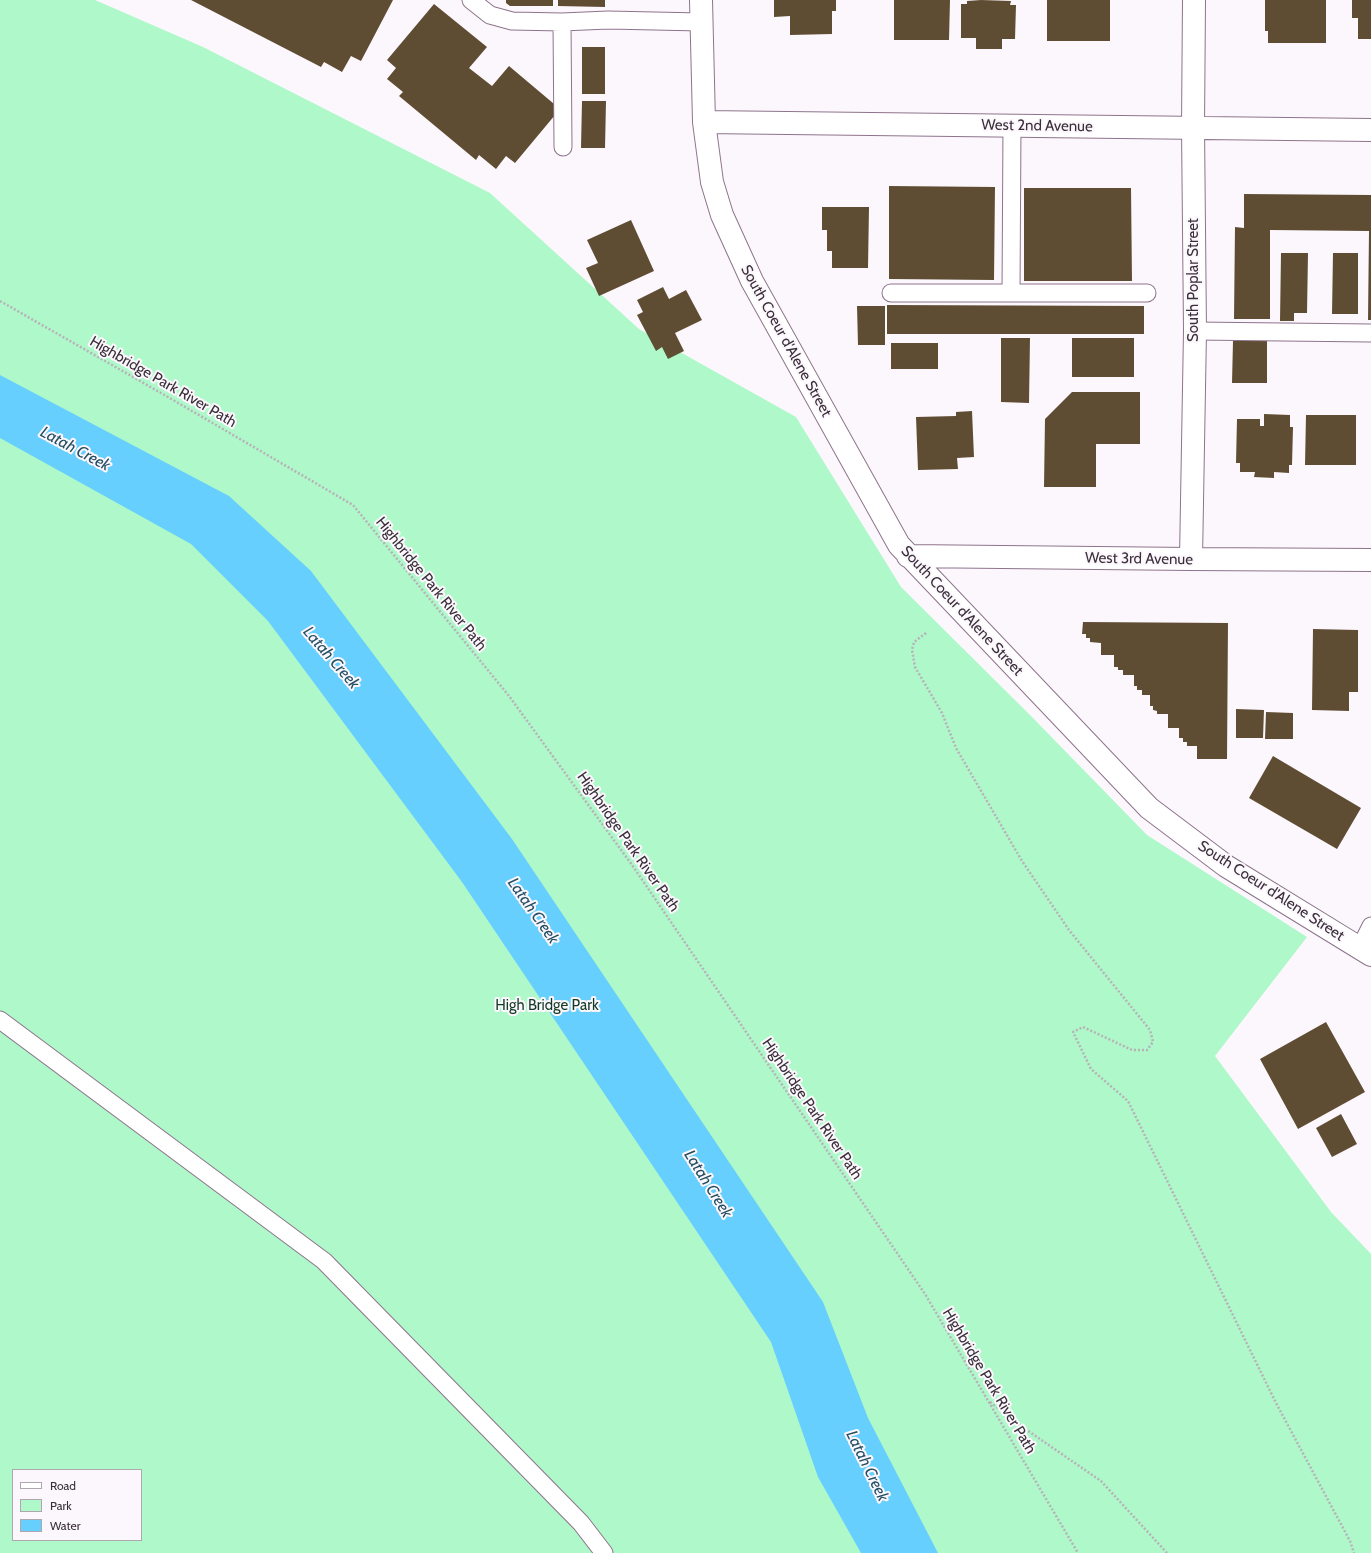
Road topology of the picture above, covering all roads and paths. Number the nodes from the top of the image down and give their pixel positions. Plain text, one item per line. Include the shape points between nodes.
1 (471, 0) edge
2 (701, 0) edge
3 (1194, 0) edge
4 (562, 22) junction
5 (701, 22) junction
6 (704, 122) junction
7 (1012, 126) junction
8 (1193, 127) junction
9 (1371, 130) edge
10 (563, 147) dead end
11 (891, 293) dead end
12 (1011, 293) junction
13 (1147, 293) dead end
14 (0, 301) edge
15 (1195, 331) junction
16 (1371, 333) edge
17 (908, 556) junction
18 (1191, 559) junction
19 (1371, 560) edge
20 (926, 633) dead end
21 (1371, 926) edge
22 (1365, 952) edge
23 (0, 1020) edge
24 (988, 1401) junction
25 (604, 1553) edge
26 (1078, 1553) edge
27 (1167, 1553) edge
28 (1354, 1553) edge

1 - 4 lane via 490,15 512,21
2 - 5 street, South Coeur d'Alene Street
3 - 8 street, South Poplar Street
4 - 5 lane
4 - 10 lane
5 - 6 street, South Coeur d'Alene Street
6 - 7 street, West 2nd Avenue
6 - 17 street, South Coeur d'Alene Street via 712,182 722,215 752,281 899,545
7 - 8 street, West 2nd Avenue
7 - 12 lane
8 - 9 street, West 2nd Avenue
8 - 15 street, South Poplar Street
11 - 12 lane
12 - 13 lane
14 - 24 path, Highbridge Park River Path via 353,505 509,696 632,865 925,1294
15 - 16 lane
15 - 18 street, South Poplar Street
17 - 18 street, West 3rd Avenue
17 - 22 street, South Coeur d'Alene Street via 1149,808 1226,866
18 - 19 street, West 3rd Avenue
20 - 28 path via 914,642 912,650 915,666 942,713 956,748 1022,861 1069,930 1150,1030 1153,1042 1147,1050 1132,1050 1083,1027 1073,1032 1091,1069 1128,1101 1276,1403
21 - 22 lane
23 - 25 lane via 324,1261 581,1523
24 - 26 path, Highbridge Park River Path
24 - 27 path via 1101,1481

